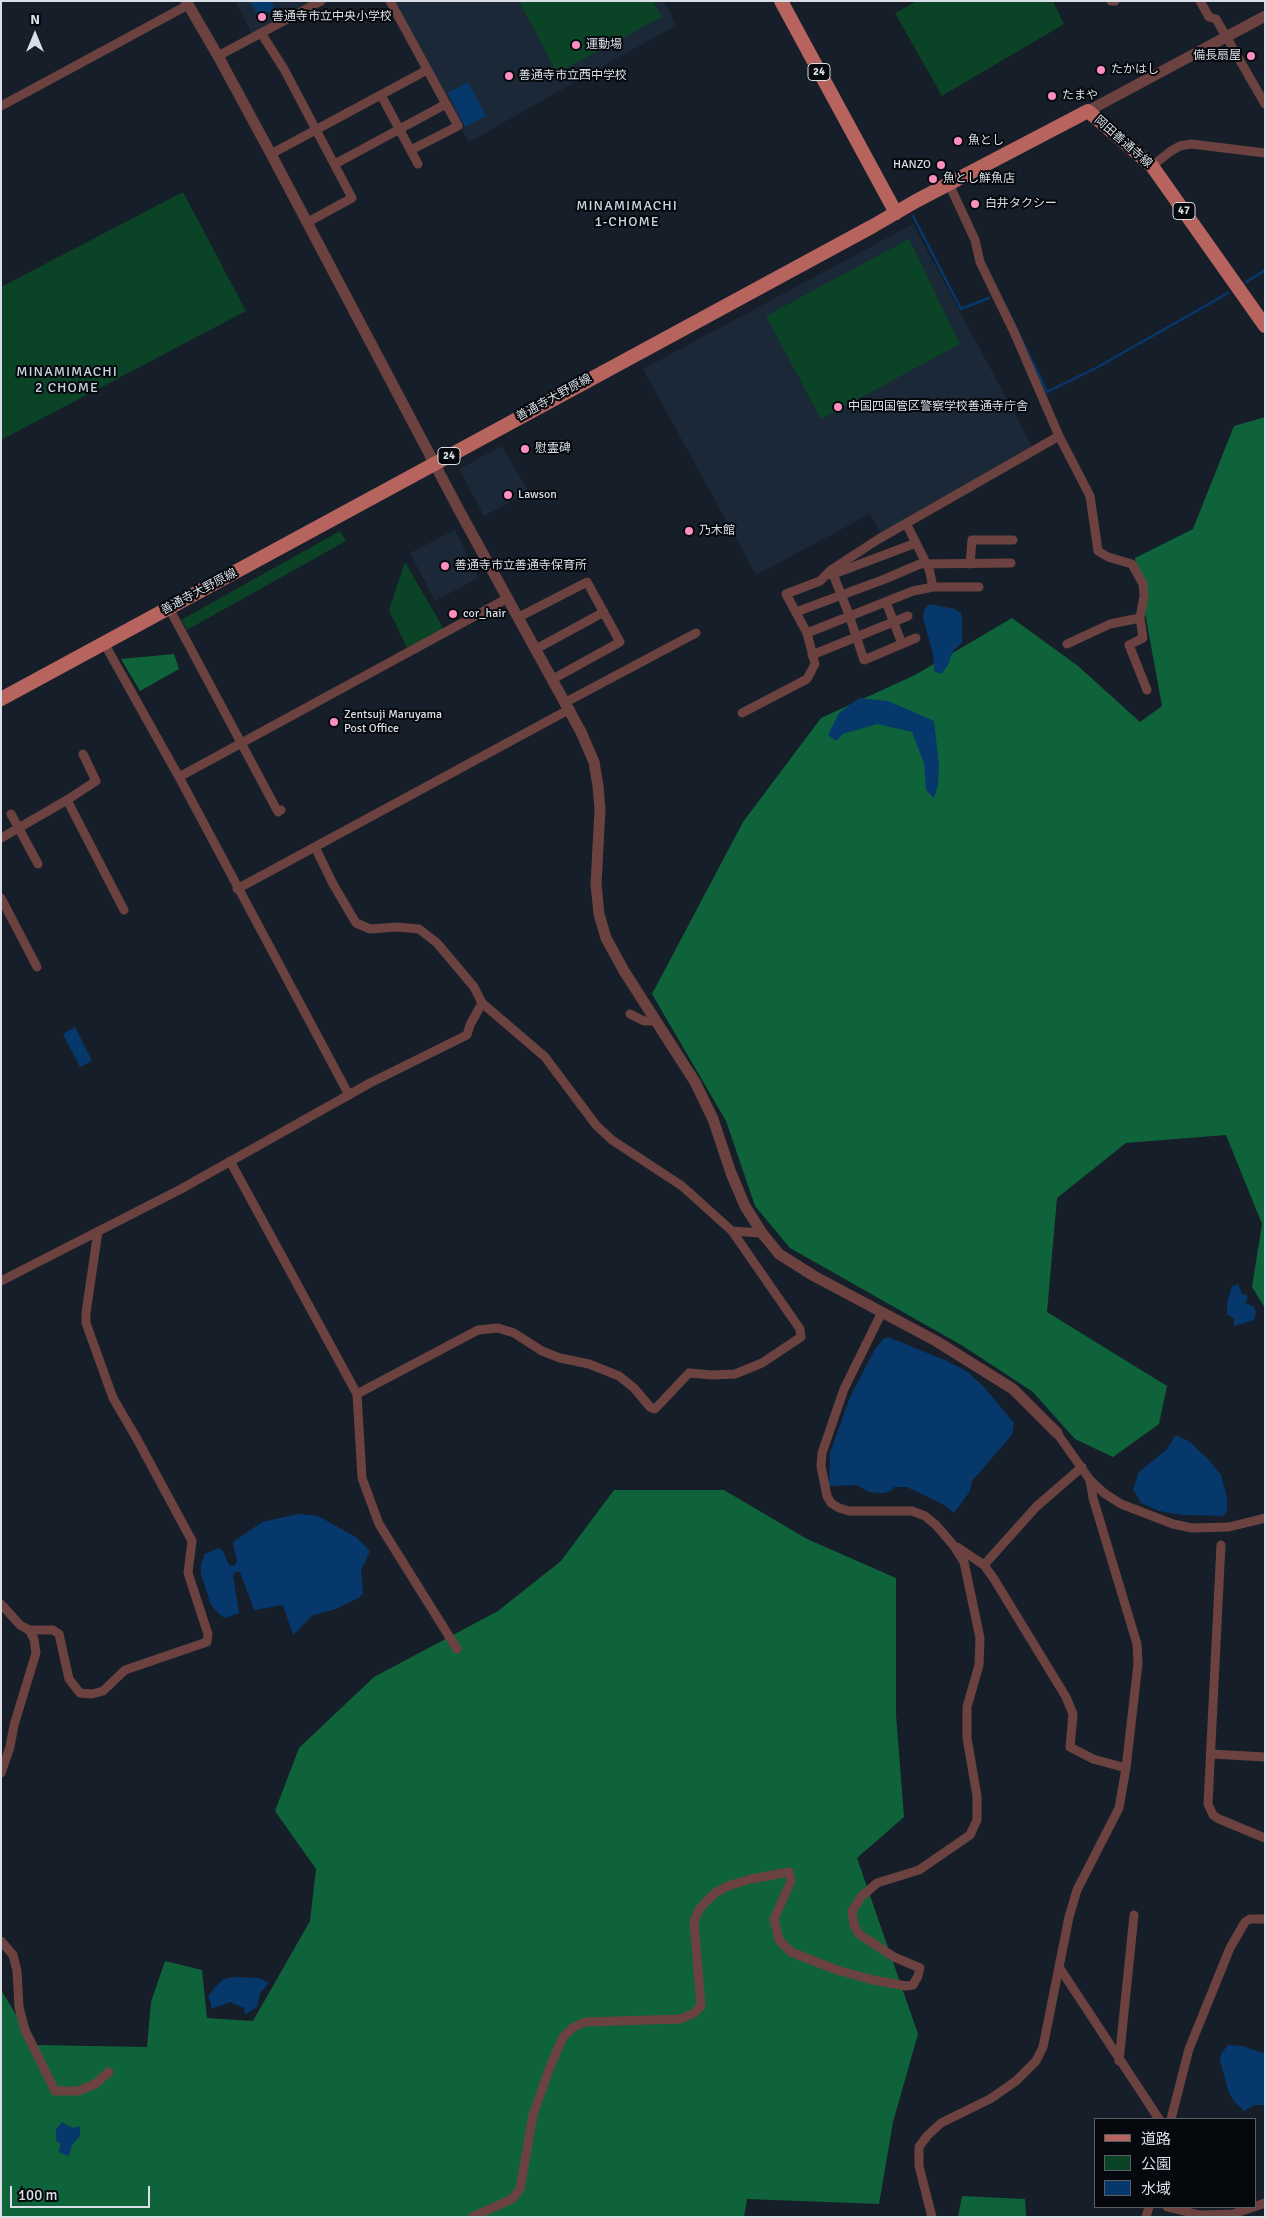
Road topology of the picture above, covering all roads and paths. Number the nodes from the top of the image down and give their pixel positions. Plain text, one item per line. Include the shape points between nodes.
1 (321, 1) edge
2 (390, 1) edge
3 (1200, 1) edge
4 (784, 2) edge
5 (187, 3) edge
6 (1265, 16) edge
7 (261, 33) junction
8 (1226, 37) junction
9 (218, 56) junction
10 (428, 70) junction
11 (381, 95) junction
12 (446, 104) junction
13 (1265, 104) edge
14 (1, 106) edge
15 (1088, 111) junction
16 (317, 129) junction
17 (401, 130) junction
18 (411, 150) junction
19 (1265, 153) edge
20 (271, 154) junction
21 (335, 164) junction
22 (418, 164) dead end
23 (1152, 166) junction
24 (949, 184) junction
25 (896, 213) junction
26 (308, 222) junction
27 (1265, 326) edge
28 (1059, 436) junction
29 (436, 463) junction
30 (906, 522) junction
31 (1013, 540) dead end
32 (916, 543) junction
33 (1011, 563) dead end
34 (927, 564) junction
35 (970, 564) junction
36 (833, 574) junction
37 (824, 578) junction
38 (934, 587) junction
39 (979, 587) dead end
40 (842, 595) junction
41 (508, 598) junction
42 (886, 602) junction
43 (169, 608) junction
44 (604, 612) junction
45 (796, 612) junction
46 (850, 616) junction
47 (908, 616) dead end
48 (518, 617) junction
49 (1140, 618) junction
50 (894, 622) junction
51 (696, 633) dead end
52 (807, 633) junction
53 (857, 637) junction
54 (916, 638) dead end
55 (104, 643) junction
56 (902, 644) junction
57 (1067, 644) dead end
58 (536, 649) junction
59 (812, 655) junction
60 (553, 679) junction
61 (1147, 690) dead end
62 (1, 699) edge
63 (568, 706) junction
64 (742, 713) dead end
65 (242, 744) junction
66 (83, 754) dead end
67 (180, 777) junction
68 (66, 800) junction
69 (281, 810) dead end
70 (11, 814) dead end
71 (18, 828) junction
72 (1, 838) edge
73 (315, 847) junction
74 (38, 864) dead end
75 (238, 889) junction
76 (1, 898) edge
77 (124, 910) dead end
78 (37, 967) dead end
79 (482, 1003) junction
80 (630, 1014) dead end
81 (655, 1021) junction
82 (349, 1095) junction
83 (230, 1161) junction
84 (98, 1231) junction
85 (732, 1231) junction
86 (762, 1233) junction
87 (1, 1281) edge
88 (882, 1312) junction
89 (357, 1394) junction
90 (1057, 1433) joint
91 (1082, 1467) junction
92 (1090, 1480) junction
93 (1265, 1518) edge
94 (1221, 1545) dead end
95 (954, 1546) junction
96 (984, 1565) junction
97 (1, 1604) edge
98 (29, 1630) junction
99 (457, 1649) dead end
100 (1211, 1754) junction
101 (1265, 1757) edge
102 (1126, 1768) junction
103 (1, 1773) edge
104 (1265, 1838) edge
105 (1134, 1915) dead end
106 (1265, 1919) edge
107 (1, 1941) edge
108 (1059, 1967) junction
109 (1119, 2062) junction
110 (110, 2072) dead end
111 (1158, 2118) edge
112 (1171, 2118) edge
113 (1171, 2208) edge
114 (1251, 2208) edge
115 (472, 2217) edge
116 (932, 2217) edge

1 - 7 street
2 - 10 street
3 - 8 street
4 - 25 main road, 24
5 - 9 street
5 - 14 street
6 - 8 street
7 - 9 street
7 - 16 street
8 - 13 street
8 - 15 street
9 - 20 street
10 - 11 street
10 - 12 street
11 - 16 street
11 - 17 street
12 - 17 street
12 - 18 street via 458,126
15 - 23 main road, 岡田善通寺線 / 47
15 - 24 main road, 岡田善通寺線
16 - 20 street
16 - 21 street
17 - 18 street
17 - 21 street
18 - 22 street
19 - 23 street via 1186,145 1171,151
20 - 26 street
21 - 26 street via 352,198
23 - 27 main road, 岡田善通寺線 / 47
24 - 25 main road, 岡田善通寺線
24 - 28 street via 975,240 980,262
25 - 29 main road, 善通寺大野原線 / 24
26 - 29 street
28 - 30 street
28 - 49 street via 1090,496 1098,551 1132,564 1143,584
29 - 41 street
29 - 43 main road, 善通寺大野原線 / 24
30 - 32 street
30 - 37 street
31 - 35 street via 972,540
32 - 34 street
32 - 36 street
33 - 35 street
34 - 35 street
34 - 38 street
34 - 40 street
36 - 37 street
36 - 40 street
37 - 45 street via 786,594
38 - 39 street
38 - 42 street
40 - 45 street
40 - 46 street
41 - 48 street
41 - 65 street
42 - 46 street
42 - 50 street
43 - 55 main road, 善通寺大野原線 / 24
43 - 65 street
44 - 48 street via 587,582
44 - 58 street
44 - 60 street via 620,642
45 - 52 street
46 - 52 street
46 - 53 street
47 - 50 street
48 - 58 street
49 - 57 street via 1110,624
49 - 61 street via 1142,638 1129,644
50 - 53 street
50 - 56 street
51 - 63 street
52 - 59 street
53 - 56 street via 864,660
53 - 59 street
54 - 56 street
55 - 62 main road, 善通寺大野原線 / 24
55 - 67 street
58 - 60 street
59 - 64 street via 815,664 807,679
60 - 63 street
63 - 73 street
63 - 81 street via 594,762 598,786 596,884 599,914 610,946
65 - 67 street
65 - 69 street via 278,812
66 - 68 street via 96,781
67 - 75 street
68 - 71 street
68 - 77 street
70 - 71 street
71 - 72 street
71 - 74 street
73 - 75 street
73 - 79 street via 356,923 370,929 419,929 437,943 474,987
75 - 82 street
76 - 78 street
79 - 82 street via 467,1035
79 - 85 street via 545,1057 612,1140 682,1186
80 - 81 street via 644,1021
81 - 86 street via 695,1082 745,1206
82 - 83 street
83 - 84 street
83 - 89 street
84 - 87 street
84 - 98 street via 86,1323 113,1398 192,1541 188,1573 208,1642 125,1670 103,1691 86,1694 80,1693 69,1679 59,1634 53,1630
85 - 86 street
85 - 89 street via 800,1329 801,1337 762,1363 735,1374 689,1373 655,1409 619,1376 542,1351 514,1333 498,1328 478,1330
86 - 88 street via 779,1254
88 - 90 street via 1013,1389
88 - 95 street via 844,1389 822,1453 827,1496 831,1503 849,1511 912,1511 925,1516
89 - 99 street via 360,1466 369,1500 388,1541
90 - 91 street
91 - 92 street
91 - 96 street via 1036,1507
92 - 93 street via 1121,1504 1173,1524 1207,1528 1241,1525
92 - 102 street via 1137,1644 1138,1664
94 - 100 street
95 - 96 street
95 - 115 street via 968,1576 980,1638 979,1665 966,1707 966,1738 977,1796 977,1820 970,1835 959,1845 920,1870 877,1883 852,1912 859,1934 894,1957 920,1968 913,1985 854,1976 791,1952 779,1940 774,1919 791,1881 789,1872 728,1886 715,1893 700,1908 694,1921 702,2006 694,2014 681,2019 584,2022 563,2037 533,2115 520,2189 512,2200
96 - 102 street via 1066,1697 1073,1714 1070,1747 1093,1759
97 - 98 street
98 - 103 street via 36,1652
100 - 101 street
100 - 104 street via 1208,1804 1213,1815
102 - 108 street via 1119,1808 1077,1890
105 - 109 street
106 - 112 street via 1245,1922 1230,1948 1189,2049
107 - 110 street via 13,1955 25,2030 55,2091 78,2091 95,2084
108 - 109 street
108 - 116 street via 1043,2047 1036,2061 1016,2081 990,2099 941,2123 919,2147 919,2166
109 - 111 street
113 - 114 street via 1200,2215 1234,2214

